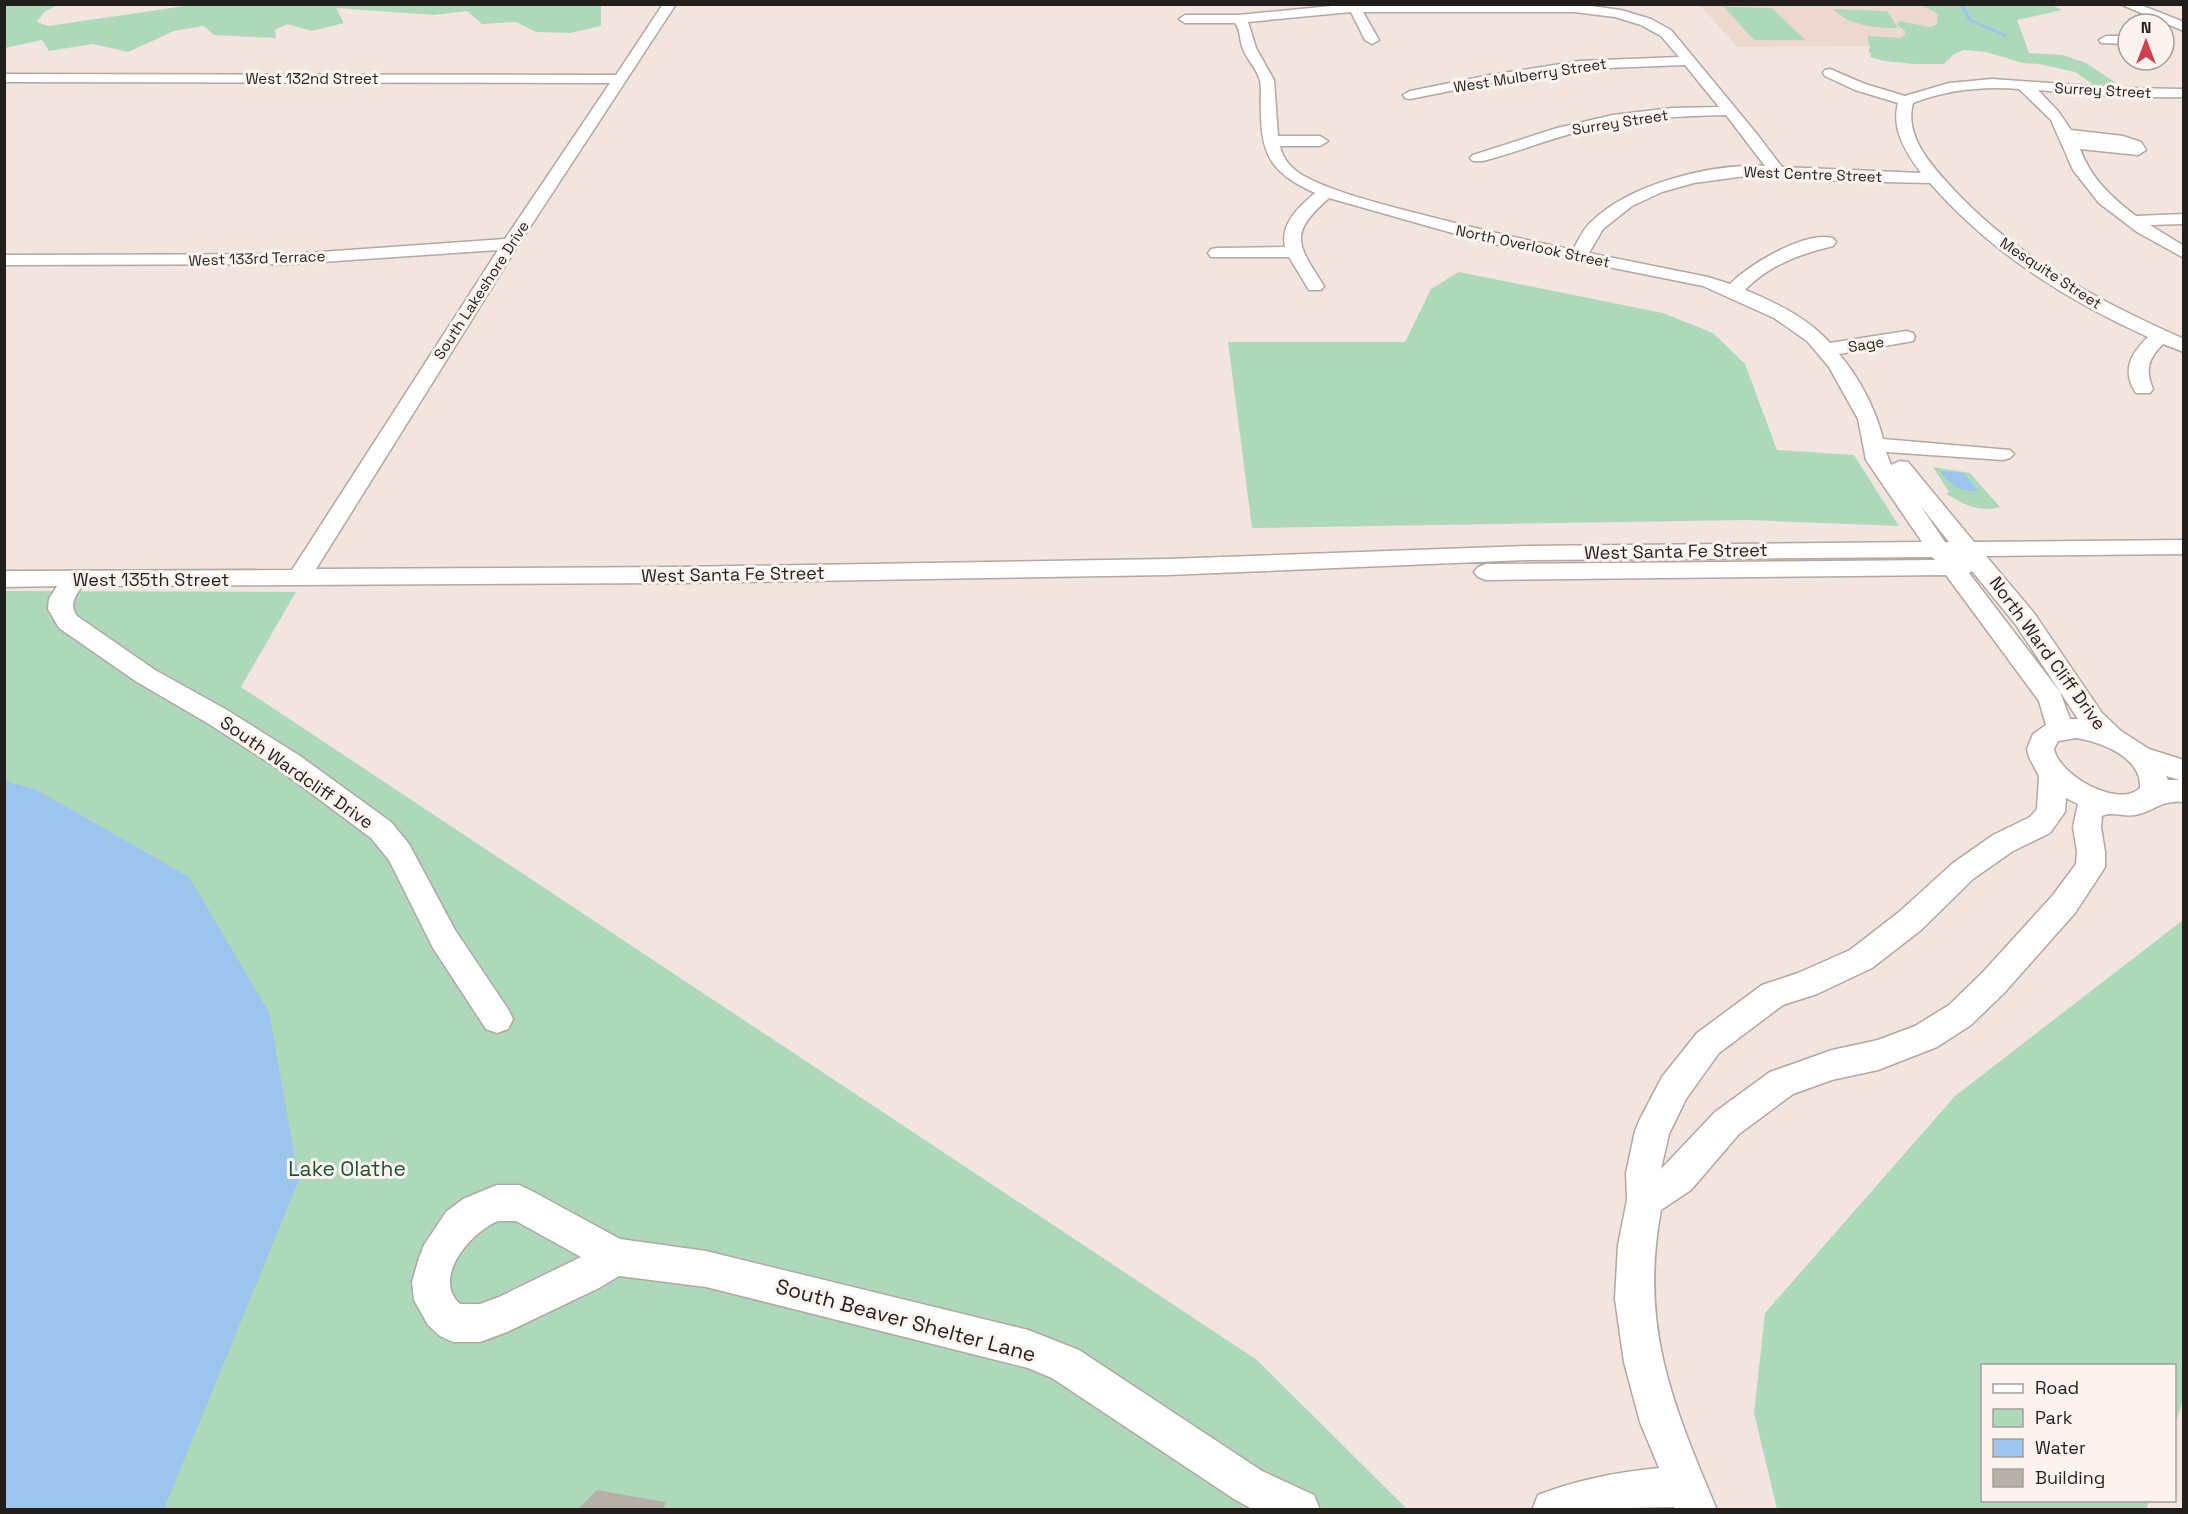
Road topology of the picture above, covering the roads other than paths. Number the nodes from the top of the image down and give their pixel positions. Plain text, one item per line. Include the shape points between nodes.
1 (670, 4) edge
2 (2126, 4) edge
3 (1536, 6) edge
4 (1355, 8) junction
5 (1476, 8) junction
6 (1185, 19) dead end
7 (1238, 19) junction
8 (1489, 21) dead end
9 (2183, 27) edge
10 (1372, 40) dead end
11 (2106, 40) dead end
12 (2116, 40) edge
13 (1688, 61) junction
14 (1830, 73) dead end
15 (4, 78) edge
16 (619, 79) junction
17 (2023, 85) junction
18 (2184, 93) edge
19 (1410, 95) dead end
20 (1906, 101) junction
21 (1730, 111) junction
22 (1271, 141) junction
23 (1320, 141) dead end
24 (1478, 158) dead end
25 (1776, 170) junction
26 (1934, 178) junction
27 (1326, 192) junction
28 (2184, 219) edge
29 (2134, 221) junction
30 (1827, 242) dead end
31 (510, 244) junction
32 (1293, 252) junction
33 (1217, 253) dead end
34 (2184, 253) edge
35 (1578, 256) junction
36 (4, 260) edge
37 (1314, 286) dead end
38 (1735, 292) junction
39 (2160, 336) junction
40 (1906, 337) dead end
41 (2184, 346) edge
42 (1826, 350) junction
43 (2143, 389) dead end
44 (1874, 446) junction
45 (2003, 454) dead end
46 (2184, 547) edge
47 (1976, 557) junction
48 (1945, 558) junction
49 (2184, 562) edge
50 (4, 579) edge
51 (75, 579) junction
52 (298, 579) junction
53 (2060, 729) junction
54 (2112, 738) junction
55 (2139, 756) junction
56 (2184, 771) edge
57 (2053, 774) junction
58 (2184, 791) edge
59 (2151, 795) junction
60 (2103, 802) junction
61 (497, 1019) dead end
62 (1645, 1200) junction
63 (616, 1257) junction
64 (1690, 1498) edge
65 (1299, 1509) edge
66 (1553, 1509) edge

1 - 16 street, South Lakeshore Drive
2 - 9 street
3 - 5 street
3 - 13 street via 1599,10 1646,22 1665,33
4 - 5 street
4 - 7 street
4 - 10 street
5 - 8 street
6 - 7 street
7 - 22 street, North Overlook Street via 1267,80
11 - 12 street
13 - 19 street, West Mulberry Street via 1580,65
13 - 21 street
14 - 20 street
15 - 16 street, West 132nd Street
16 - 31 street, South Lakeshore Drive
17 - 18 street, Surrey Street via 2102,92
17 - 20 street, Surrey Street via 1946,86
17 - 29 street via 2047,107 2095,188
20 - 26 street, Mesquite Street via 1903,125
21 - 24 street, Surrey Street via 1601,122
21 - 25 street
22 - 23 street
22 - 27 street, North Overlook Street via 1279,163 1287,171
25 - 26 street, West Centre Street via 1852,177
25 - 35 street, West Centre Street via 1703,176 1641,195 1596,226
26 - 39 street, Mesquite Street via 1982,226 2034,266 2105,309
27 - 32 street via 1295,222
27 - 35 street, North Overlook Street via 1484,237
28 - 29 street
29 - 34 street
30 - 38 street via 1792,250 1771,260
31 - 36 street, West 133rd Terrace via 260,260
31 - 52 street, South Lakeshore Drive
32 - 33 street
32 - 37 street
35 - 38 street, North Overlook Street via 1685,276
38 - 42 street, North Overlook Street via 1781,314
39 - 41 street, Mesquite Street
39 - 43 street via 2137,363 2136,374
40 - 42 street, Sage
42 - 44 street, North Overlook Street via 1868,419
44 - 45 street
44 - 47 street via 1894,460
44 - 48 street, North Overlook Street via 1876,460
46 - 47 street, West Santa Fe Street
47 - 48 street, West Santa Fe Street
47 - 49 street, West Santa Fe Street
47 - 54 street, North Ward Cliff Drive via 2053,658 2093,720
48 - 52 street, West Santa Fe Street via 1535,572 1168,567
48 - 53 street, North Ward Cliff Drive via 2045,690
50 - 51 street, West 135th Street
51 - 52 street, West 135th Street
51 - 61 street, South Wardcliff Drive via 61,599 60,609 68,622 146,676 290,763 381,830 399,852 444,939
53 - 54 street via 2093,731
53 - 57 street via 2042,740 2040,750
54 - 55 street
55 - 56 street
55 - 59 street via 2153,774 2156,787
57 - 60 street
57 - 62 street via 2051,812 2040,825 2003,843 1963,871 1910,921 1861,959 1773,995 1708,1043 1674,1088 1652,1131 1643,1173
58 - 59 street
59 - 60 street via 2139,803
60 - 62 street via 2090,810 2090,867 2064,904 1960,1015 1926,1037 1782,1083 1727,1123 1679,1178
62 - 64 street via 1636,1245 1634,1299 1641,1352 1660,1422
63 - 63 street, South Beaver Shelter Lane via 519,1203 497,1203 476,1212 446,1242 431,1282 433,1300 453,1323 480,1323 586,1275
63 - 65 street, South Beaver Shelter Lane via 706,1269 1028,1349 1065,1364 1248,1485
64 - 66 street via 1626,1492

